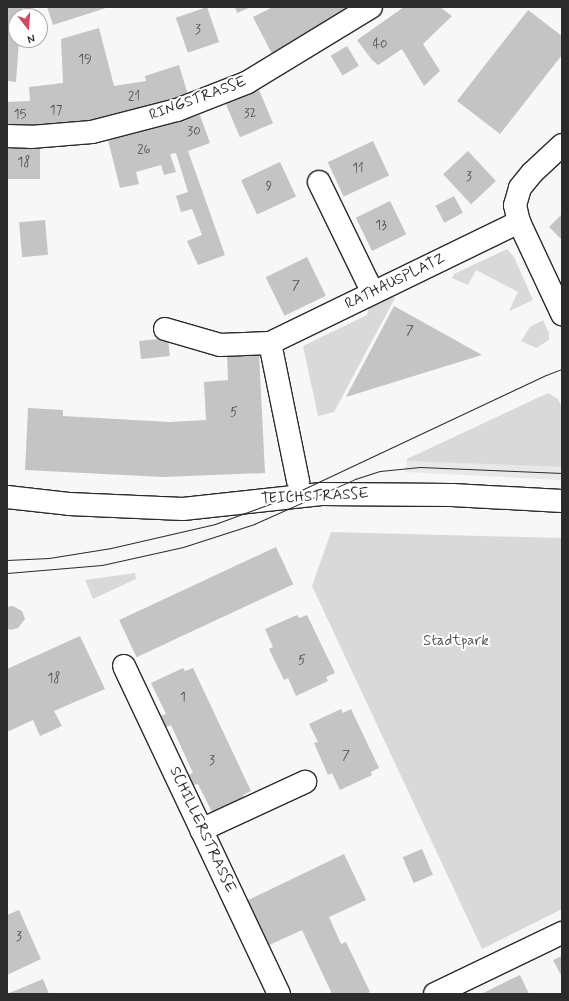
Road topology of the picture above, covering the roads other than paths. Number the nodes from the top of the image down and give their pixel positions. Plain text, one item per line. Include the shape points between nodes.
1 (371, 7) edge
2 (7, 136) edge
3 (562, 145) edge
4 (319, 182) dead end
5 (519, 222) junction
6 (373, 293) junction
7 (562, 314) edge
8 (165, 329) dead end
9 (270, 343) junction
10 (298, 481) dead end
11 (7, 497) edge
12 (562, 501) edge
13 (124, 666) dead end
14 (305, 782) dead end
15 (201, 830) junction
16 (562, 933) edge
17 (279, 994) edge
18 (435, 994) edge

1 - 2 street, RINGSTRASSE via 248,82 177,110 92,132 31,138
3 - 5 street via 520,188 515,205
4 - 6 street
5 - 6 street, RATHAUSPLATZ
5 - 7 street
6 - 9 street, RATHAUSPLATZ
8 - 9 street via 220,345
9 - 10 street
11 - 12 street, TEICHSTRASSE via 69,504 183,509 321,494 452,495
13 - 15 street, SCHILLERSTRASSE
14 - 15 street
15 - 17 street, SCHILLERSTRASSE
16 - 18 street

